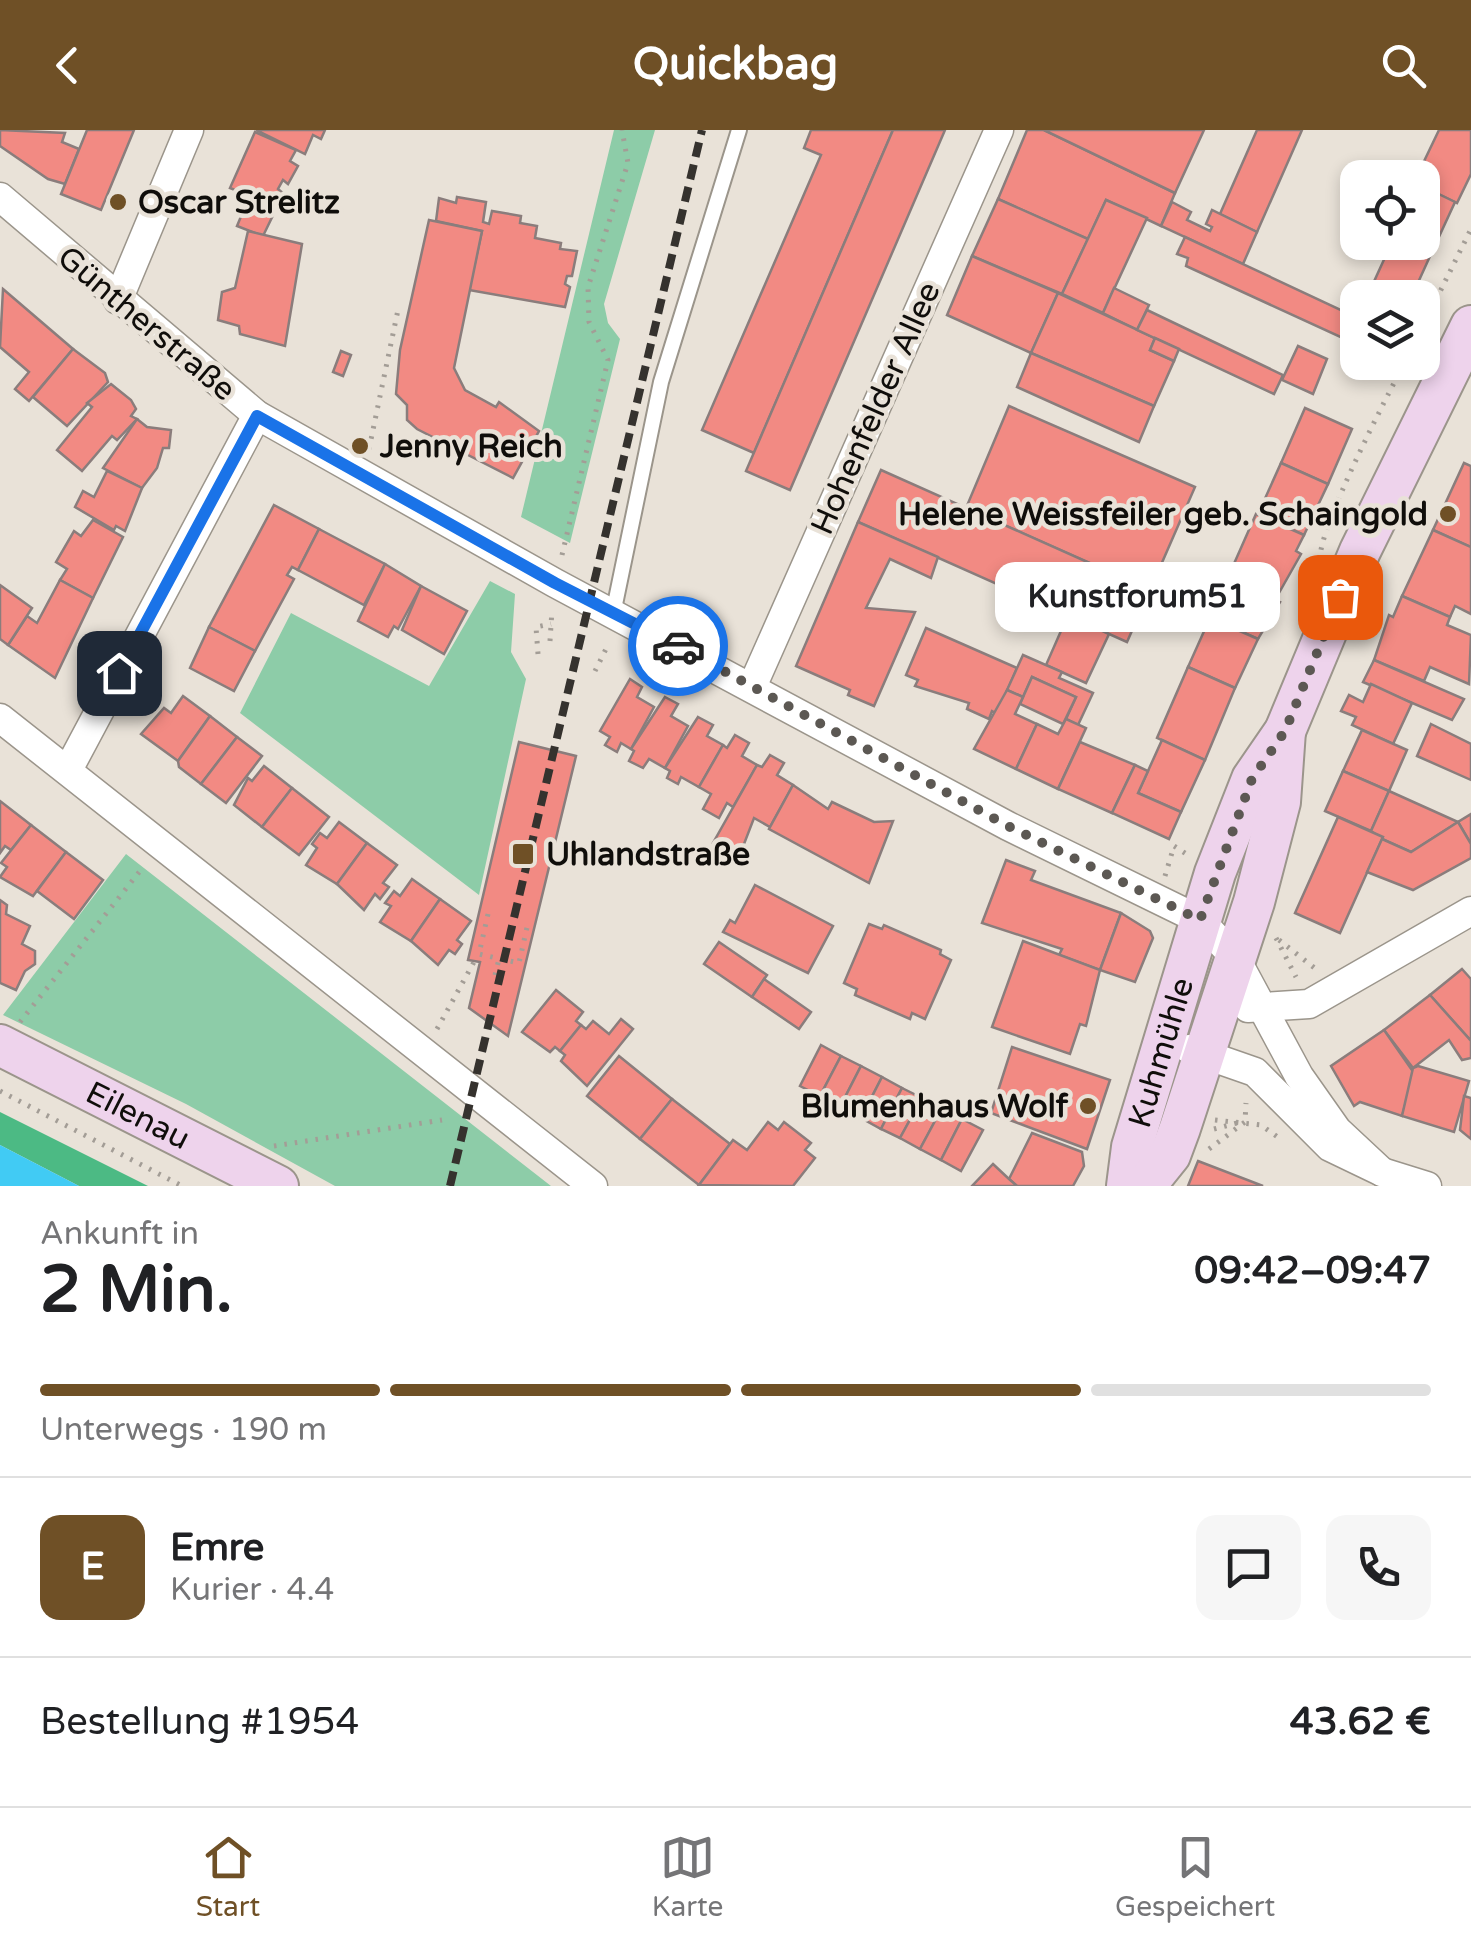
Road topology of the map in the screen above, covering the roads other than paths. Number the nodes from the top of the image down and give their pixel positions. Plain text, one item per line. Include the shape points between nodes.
1 (189, 130) edge
2 (739, 130) edge
3 (998, 130) edge
4 (0, 196) edge
5 (118, 300) junction
6 (1471, 326) edge
7 (257, 416) junction
8 (613, 614) junction
9 (752, 687) junction
10 (0, 718) edge
11 (1285, 731) junction
12 (68, 770) junction
13 (1471, 912) edge
14 (1200, 920) junction
15 (1236, 960) junction
16 (1309, 1004) junction
17 (1222, 1005) junction
18 (1266, 1010) junction
19 (1164, 1042) junction
20 (1, 1045) edge
21 (1207, 1054) junction
22 (1337, 1130) junction
23 (1382, 1172) junction
24 (278, 1186) edge
25 (593, 1186) edge
26 (1127, 1186) edge
27 (1145, 1186) edge
28 (1427, 1186) edge

1 - 5 street
2 - 8 lane via 660,382
3 - 9 street, Hohenfelder Allee
4 - 5 street, Güntherstraße
5 - 7 street, Güntherstraße
6 - 11 main road via 1453,377 1360,551
7 - 8 street, Güntherstraße
7 - 12 street
8 - 9 street, Güntherstraße
9 - 14 street, Güntherstraße via 1008,826
10 - 12 street
11 - 14 main road, Kuhmühle via 1252,779
11 - 15 main road, Kuhmühle via 1280,802
12 - 25 street
13 - 16 street
14 - 15 street
14 - 19 main road, Kuhmühle
15 - 17 main road, Kuhmühle
15 - 18 street
16 - 18 street
16 - 22 street via 1298,1017 1300,1051 1332,1100
17 - 18 street
17 - 21 main road, Kuhmühle
18 - 22 street via 1299,1076
19 - 21 street
19 - 26 main road, Kuhmühle
20 - 24 main road, Eilenau
21 - 23 street via 1255,1072 1330,1147
21 - 27 main road, Kuhmühle via 1170,1155
22 - 23 street
23 - 28 street

